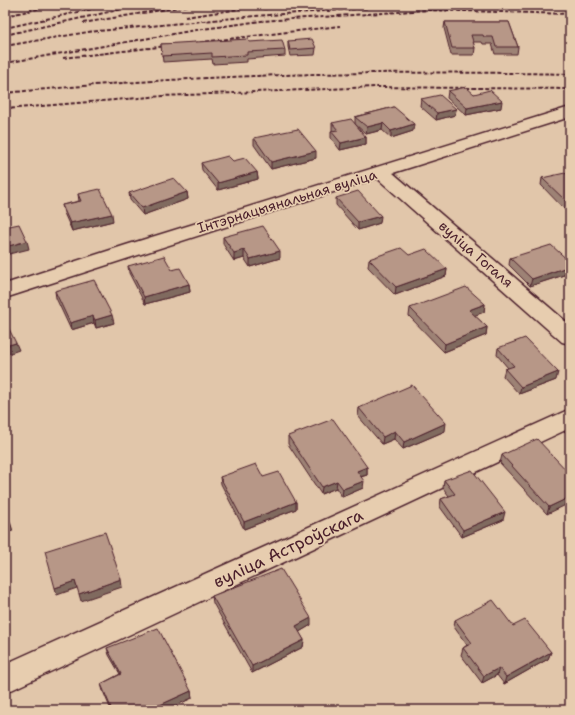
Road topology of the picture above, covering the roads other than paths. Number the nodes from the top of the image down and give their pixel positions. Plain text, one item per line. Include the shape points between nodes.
1 (570, 112) edge
2 (381, 172) junction
3 (5, 290) edge
4 (570, 337) edge
5 (570, 418) edge
6 (5, 679) edge

1 - 2 street, Інтэрнацыянальная вуліца
2 - 3 street, Інтэрнацыянальная вуліца
2 - 4 street, вуліца Гогаля
5 - 6 street, вуліца Астроўскага

